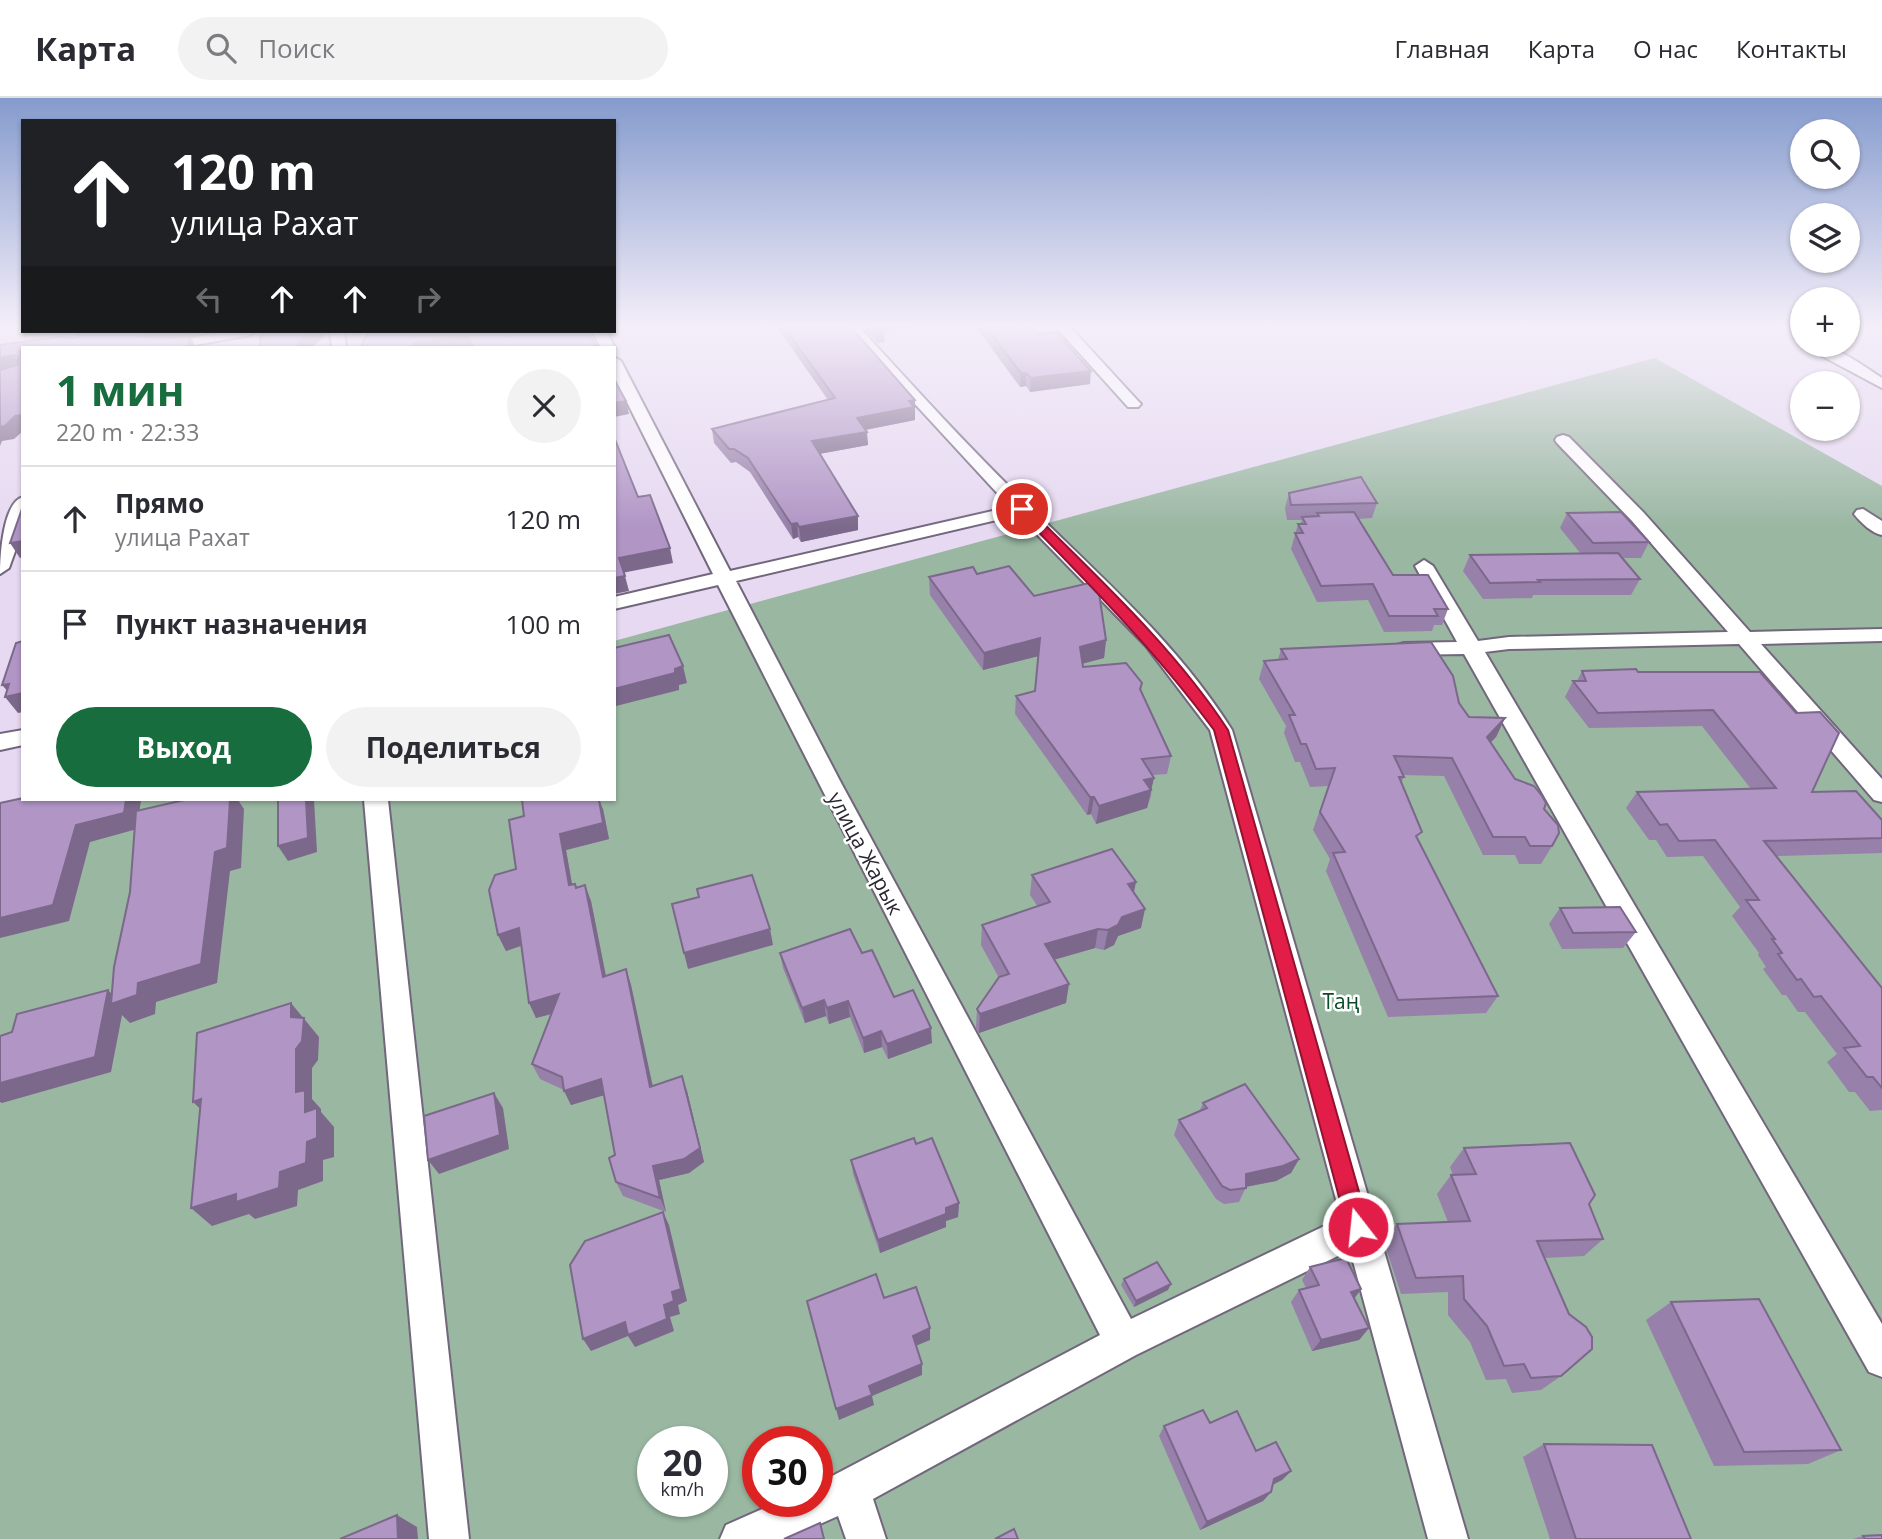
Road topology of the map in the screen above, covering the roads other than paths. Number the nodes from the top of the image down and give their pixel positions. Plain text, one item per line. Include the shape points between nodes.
1 (631, 394) edge
2 (914, 394) edge
3 (1124, 394) edge
4 (1133, 404) dead end
5 (1563, 440) dead end
6 (21, 508) edge
7 (1022, 509) junction
8 (1863, 514) dead end
9 (1882, 530) edge
10 (1424, 566) dead end
11 (0, 568) edge
12 (725, 579) junction
13 (616, 603) edge
14 (1882, 635) edge
15 (1745, 640) junction
16 (1381, 648) edge
17 (1471, 648) junction
18 (21, 737) edge
19 (0, 742) edge
20 (1882, 794) edge
21 (376, 801) edge
22 (1358, 1227) junction
23 (1123, 1342) junction
24 (1882, 1359) edge
25 (850, 1490) junction
26 (449, 1539) edge
27 (740, 1539) edge
28 (866, 1539) edge
29 (1448, 1539) edge

1 - 12 street, улица Жарык
2 - 7 street
3 - 4 street
5 - 15 street via 1638,517
6 - 11 street
7 - 12 street
7 - 22 street via 1125,612 1207,708 1226,743
8 - 9 street
10 - 17 street
12 - 13 street
12 - 23 street, улица Жарык
14 - 15 street
15 - 17 street via 1509,643
15 - 20 street
16 - 17 street
17 - 24 street
18 - 19 street
21 - 26 street
22 - 23 street
22 - 29 street
23 - 25 street
25 - 27 street
25 - 28 street

